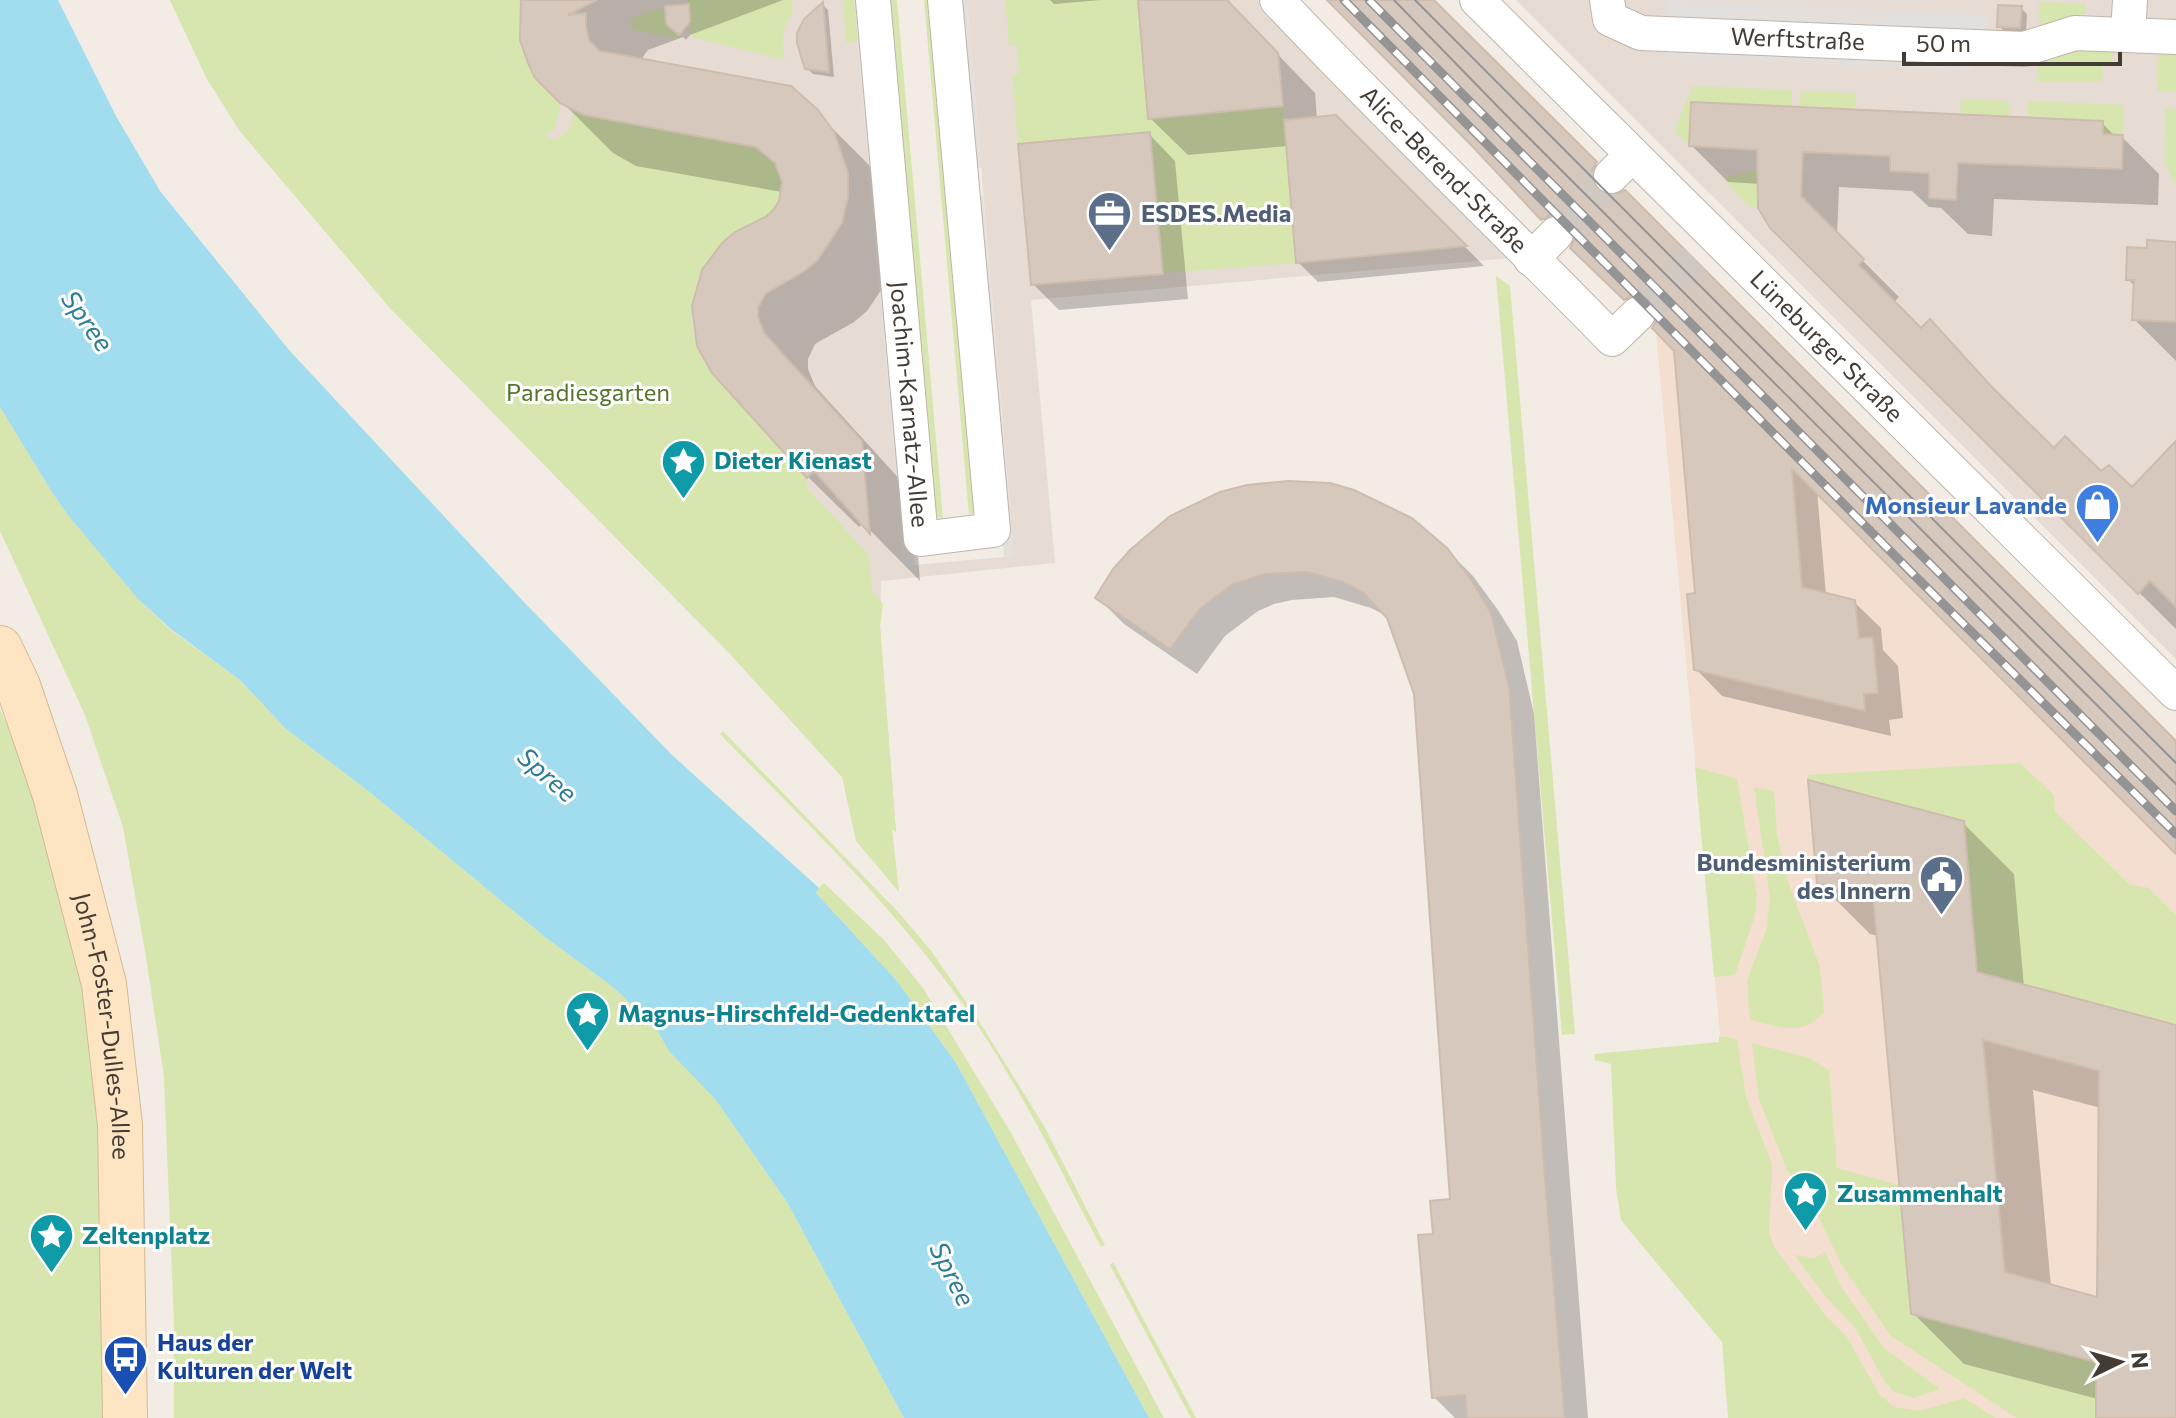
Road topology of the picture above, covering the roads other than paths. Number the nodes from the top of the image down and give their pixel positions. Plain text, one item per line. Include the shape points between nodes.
1 (873, 0) edge
2 (945, 0) edge
3 (1277, 0) edge
4 (1477, 0) edge
5 (2130, 0) edge
6 (1609, 10) edge
7 (2128, 35) junction
8 (2176, 37) edge
9 (1556, 234) tunnel mouth
10 (1531, 259) junction
11 (1638, 314) tunnel mouth
12 (0, 648) edge
13 (2176, 693) edge
14 (125, 1418) edge

1 - 2 street, Joachim-Karnatz-Allee via 921,539 993,530
3 - 10 street, Alice-Berend-Straße
4 - 13 street, Lüneburger Straße via 1621,166
5 - 7 street
6 - 7 street, Werftstraße via 1641,33 2024,49 2075,33
7 - 8 street, Werftstraße
9 - 10 street
10 - 11 street, Alice-Berend-Straße via 1612,339
12 - 14 street, John-Foster-Dulles-Allee via 55,795 104,984 120,1125

